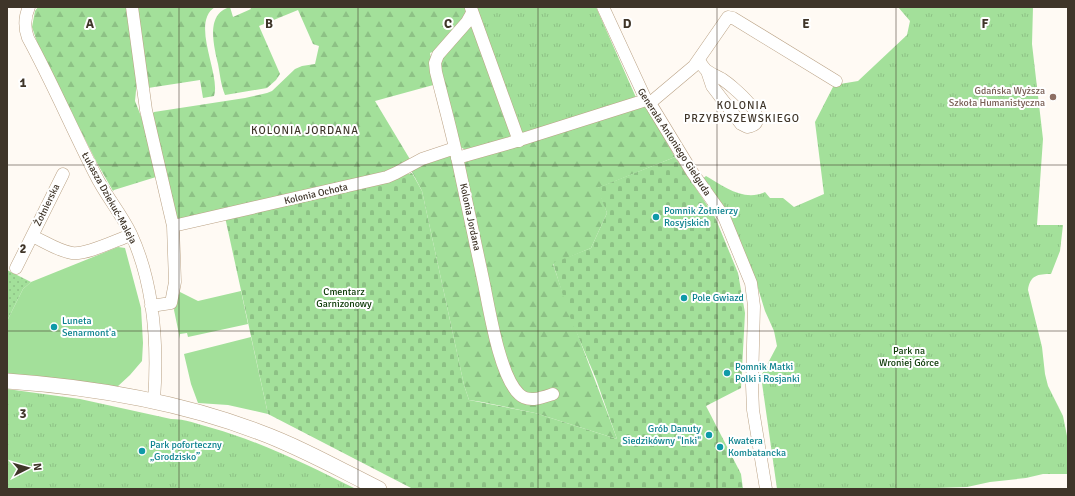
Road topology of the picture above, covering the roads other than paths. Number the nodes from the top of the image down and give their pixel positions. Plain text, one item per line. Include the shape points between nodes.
1 (29, 7) edge
2 (132, 7) edge
3 (603, 7) edge
4 (471, 10) edge
5 (698, 60) junction
6 (707, 71) junction
7 (836, 82) dead end
8 (648, 102) junction
9 (519, 141) junction
10 (456, 153) junction
11 (63, 174) dead end
12 (173, 226) junction
13 (131, 235) junction
14 (32, 236) junction
15 (16, 268) dead end
16 (151, 306) junction
17 (7, 381) edge
18 (553, 394) dead end
19 (154, 401) junction
20 (379, 489) edge
21 (766, 489) edge

1 - 13 street, Łukasza Dziekuć-Maleja via 25,25 28,38 96,176
2 - 12 street via 146,110
3 - 8 street, Generała Antoniego Giełguda
4 - 9 street, Kolonia Jordana
4 - 10 street, Kolonia Jordana via 467,22 438,55 435,63
5 - 6 street
5 - 7 street via 728,17
5 - 8 street via 694,66
6 - 6 street via 712,86 741,124 747,127 754,125 757,122 757,114 752,106 723,80
8 - 9 street
8 - 21 street, Generała Antoniego Giełguda via 724,217 751,283 754,306 753,410
9 - 10 street, Kolonia Ochota
10 - 12 street, Kolonia Ochota via 422,159 387,177
10 - 18 street, Kolonia Jordana via 505,372 520,395 529,399
11 - 14 street, Żołnierska
12 - 16 street via 175,282 171,303
13 - 14 street, Żołnierska via 76,253 64,251
13 - 16 street, Łukasza Dziekuć-Maleja via 139,254
14 - 15 street, Żołnierska
16 - 19 street, Łukasza Dziekuć-Maleja via 156,352
17 - 19 street via 78,387
19 - 20 street via 259,432 289,444

